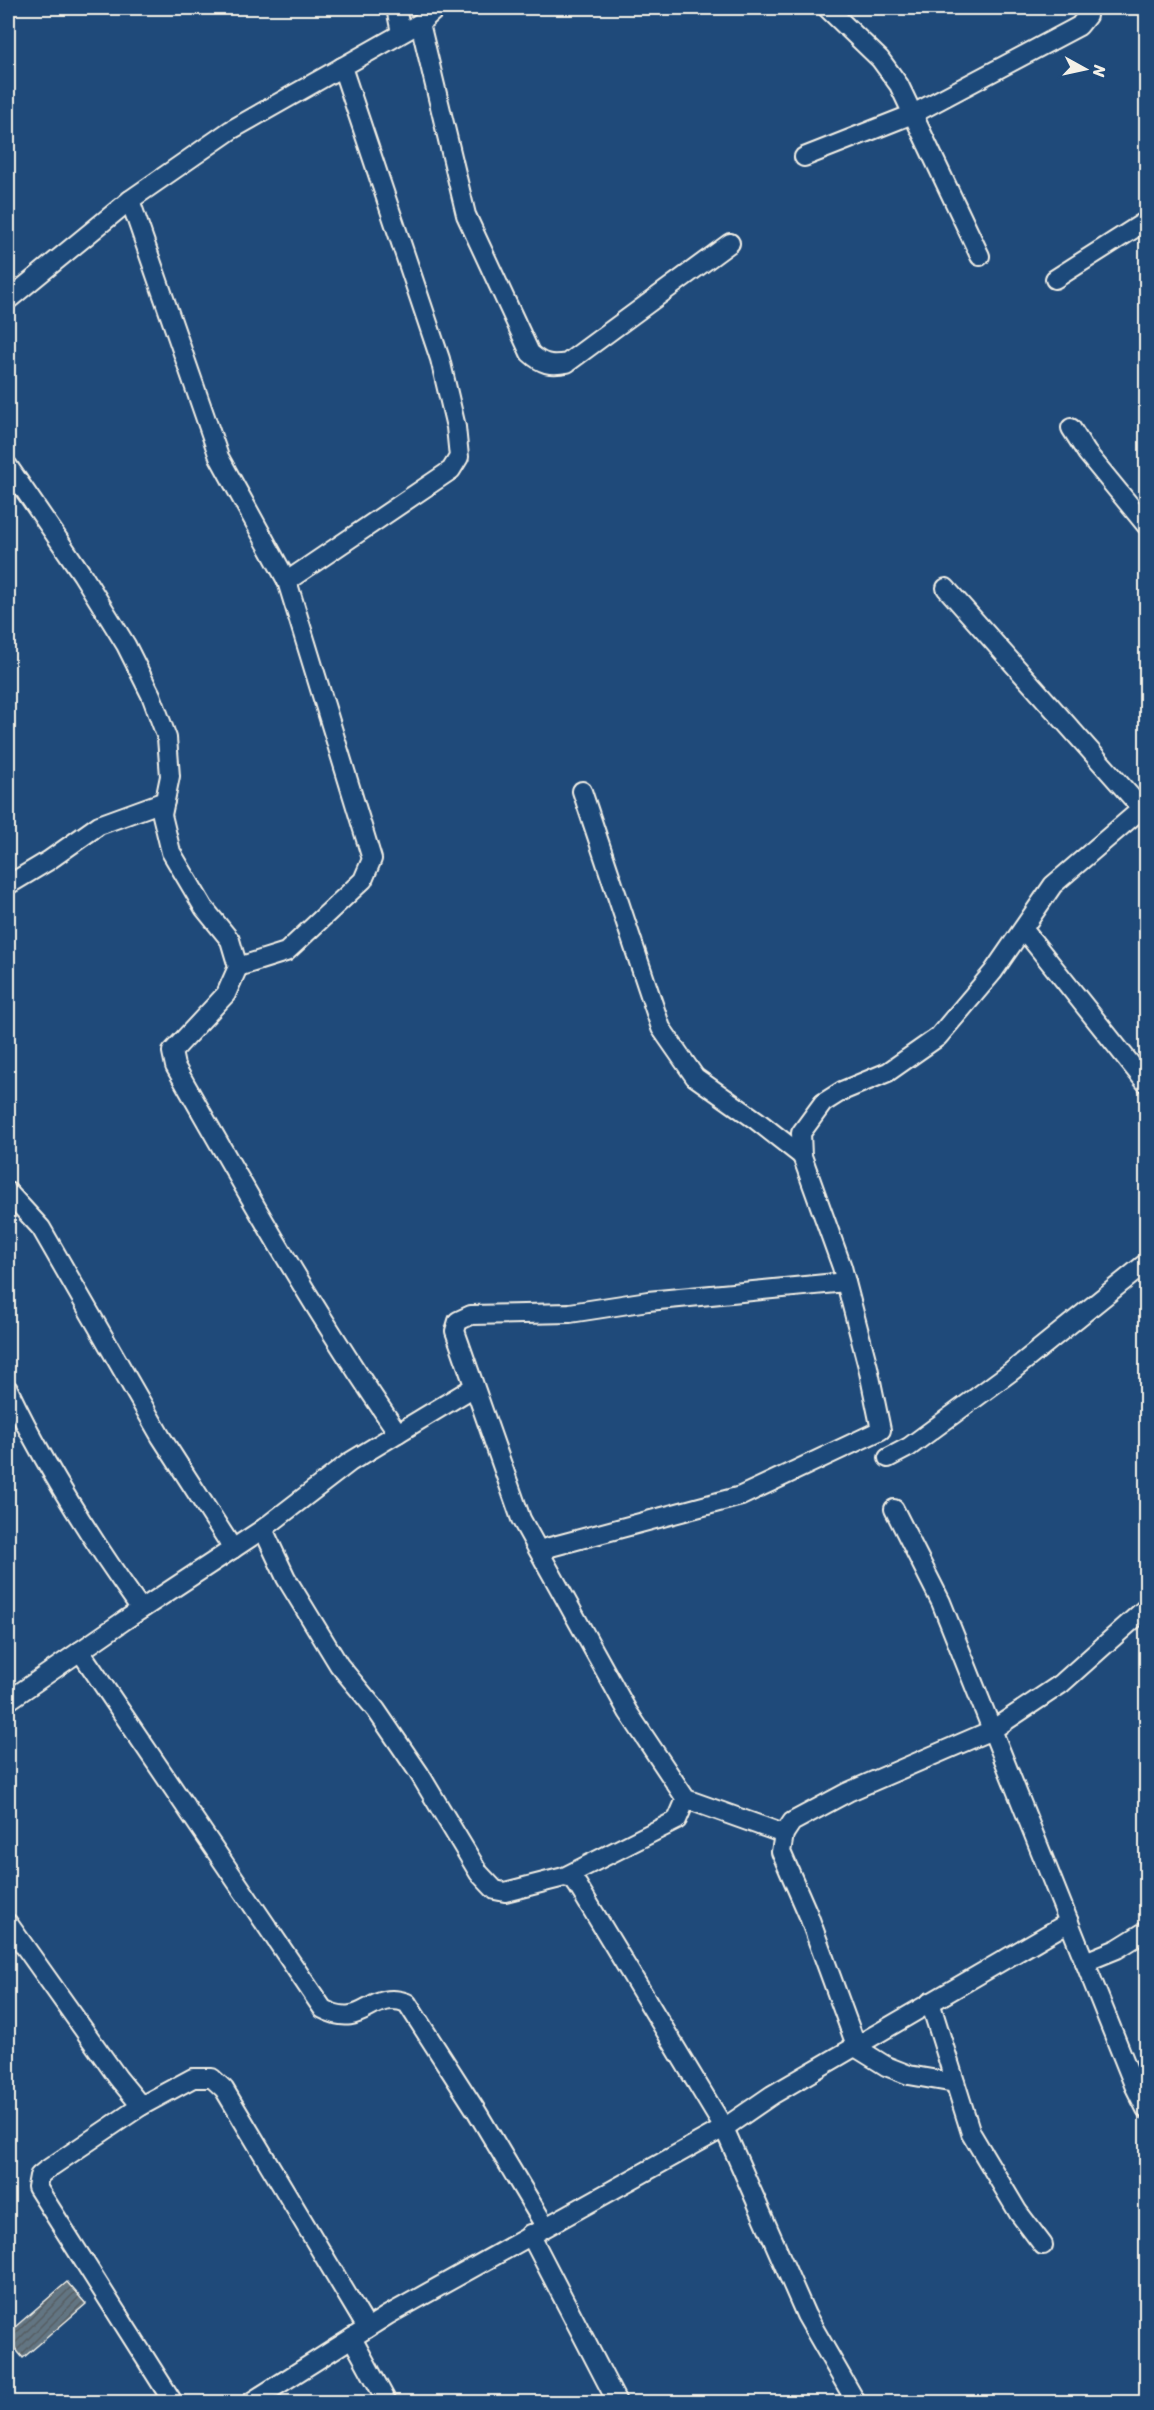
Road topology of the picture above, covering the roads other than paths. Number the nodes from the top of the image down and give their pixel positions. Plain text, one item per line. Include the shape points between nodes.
1 (396, 8) edge
2 (437, 8) edge
3 (827, 8) edge
4 (1087, 8) edge
5 (420, 23) junction
6 (401, 33) junction
7 (342, 67) junction
8 (913, 114) junction
9 (804, 158) dead end
10 (130, 200) junction
11 (1146, 220) edge
12 (730, 243) dead end
13 (980, 256) dead end
14 (1055, 279) dead end
15 (8, 300) edge
16 (1071, 428) dead end
17 (8, 466) edge
18 (1146, 525) edge
19 (288, 581) junction
20 (946, 588) dead end
21 (582, 791) dead end
22 (165, 801) junction
23 (1144, 807) edge
24 (8, 885) edge
25 (1024, 930) junction
26 (238, 967) junction
27 (1146, 1083) edge
28 (802, 1156) junction
29 (8, 1192) edge
30 (1146, 1263) edge
31 (846, 1282) junction
32 (474, 1387) junction
33 (8, 1389) edge
34 (398, 1433) junction
35 (888, 1458) dead end
36 (894, 1509) dead end
37 (263, 1529) junction
38 (233, 1549) junction
39 (539, 1550) junction
40 (1146, 1608) edge
41 (141, 1609) junction
42 (80, 1651) junction
43 (8, 1701) edge
44 (992, 1730) junction
45 (686, 1799) junction
46 (784, 1834) junction
47 (564, 1877) junction
48 (1069, 1922) junction
49 (8, 1923) edge
50 (1146, 1931) edge
51 (1085, 1962) junction
52 (930, 2002) junction
53 (857, 2048) junction
54 (955, 2083) junction
55 (141, 2106) junction
56 (1146, 2109) edge
57 (724, 2128) junction
58 (537, 2230) junction
59 (1043, 2245) dead end
60 (367, 2328) junction
61 (352, 2338) junction
62 (173, 2403) edge
63 (251, 2403) edge
64 (387, 2403) edge
65 (617, 2403) edge
66 (856, 2403) edge

1 - 6 street
2 - 5 street
3 - 8 street via 880,59
4 - 8 street via 1087,16 1079,26
5 - 6 street
5 - 12 street via 466,215 530,353 540,363 567,363
6 - 7 street
7 - 10 street via 231,130
7 - 19 street via 440,359 459,457 451,470
8 - 9 street
8 - 13 street
10 - 15 street
10 - 19 street via 219,457
11 - 14 street
16 - 18 street
17 - 22 street via 82,574 126,645 151,695 167,738 170,776
19 - 26 street via 372,860 363,880 286,952
20 - 23 street
21 - 28 street via 660,1028 695,1077
22 - 24 street via 99,825
22 - 26 street via 162,815 171,852 204,908 230,940
23 - 25 street via 1053,885
25 - 27 street
25 - 28 street via 938,1037 888,1072 823,1103 801,1133
26 - 34 street via 226,994 172,1052 175,1066 275,1241
28 - 31 street
29 - 38 street via 41,1228 161,1437
30 - 35 street via 1012,1371 909,1447
31 - 32 street via 648,1301 570,1313 499,1312 464,1316 455,1331
31 - 39 street via 881,1430 741,1497
32 - 34 street
32 - 39 street via 521,1519
33 - 41 street via 55,1479
34 - 37 street via 350,1462
36 - 44 street via 941,1602
37 - 38 street
37 - 47 street via 315,1630 413,1764 479,1873 495,1890 505,1892
38 - 41 street
39 - 45 street via 628,1712
40 - 44 street via 1061,1684
41 - 42 street
42 - 43 street
42 - 58 street via 323,2009 345,2017 359,2014 381,2000 407,2003 477,2112
44 - 46 street via 848,1792 792,1821
44 - 48 street
45 - 46 street
45 - 47 street via 677,1820
46 - 53 street via 781,1852
47 - 57 street via 578,1886
48 - 51 street
48 - 52 street
49 - 55 street
50 - 51 street
51 - 56 street
52 - 53 street
52 - 54 street
53 - 54 street via 909,2075
53 - 57 street via 772,2095
54 - 59 street via 976,2141 1018,2212
55 - 60 street via 194,2078 212,2078 224,2089
55 - 62 street via 45,2171 39,2176 37,2187
57 - 58 street
57 - 66 street via 806,2315
58 - 60 street
58 - 65 street
60 - 61 street
61 - 63 street
61 - 64 street

